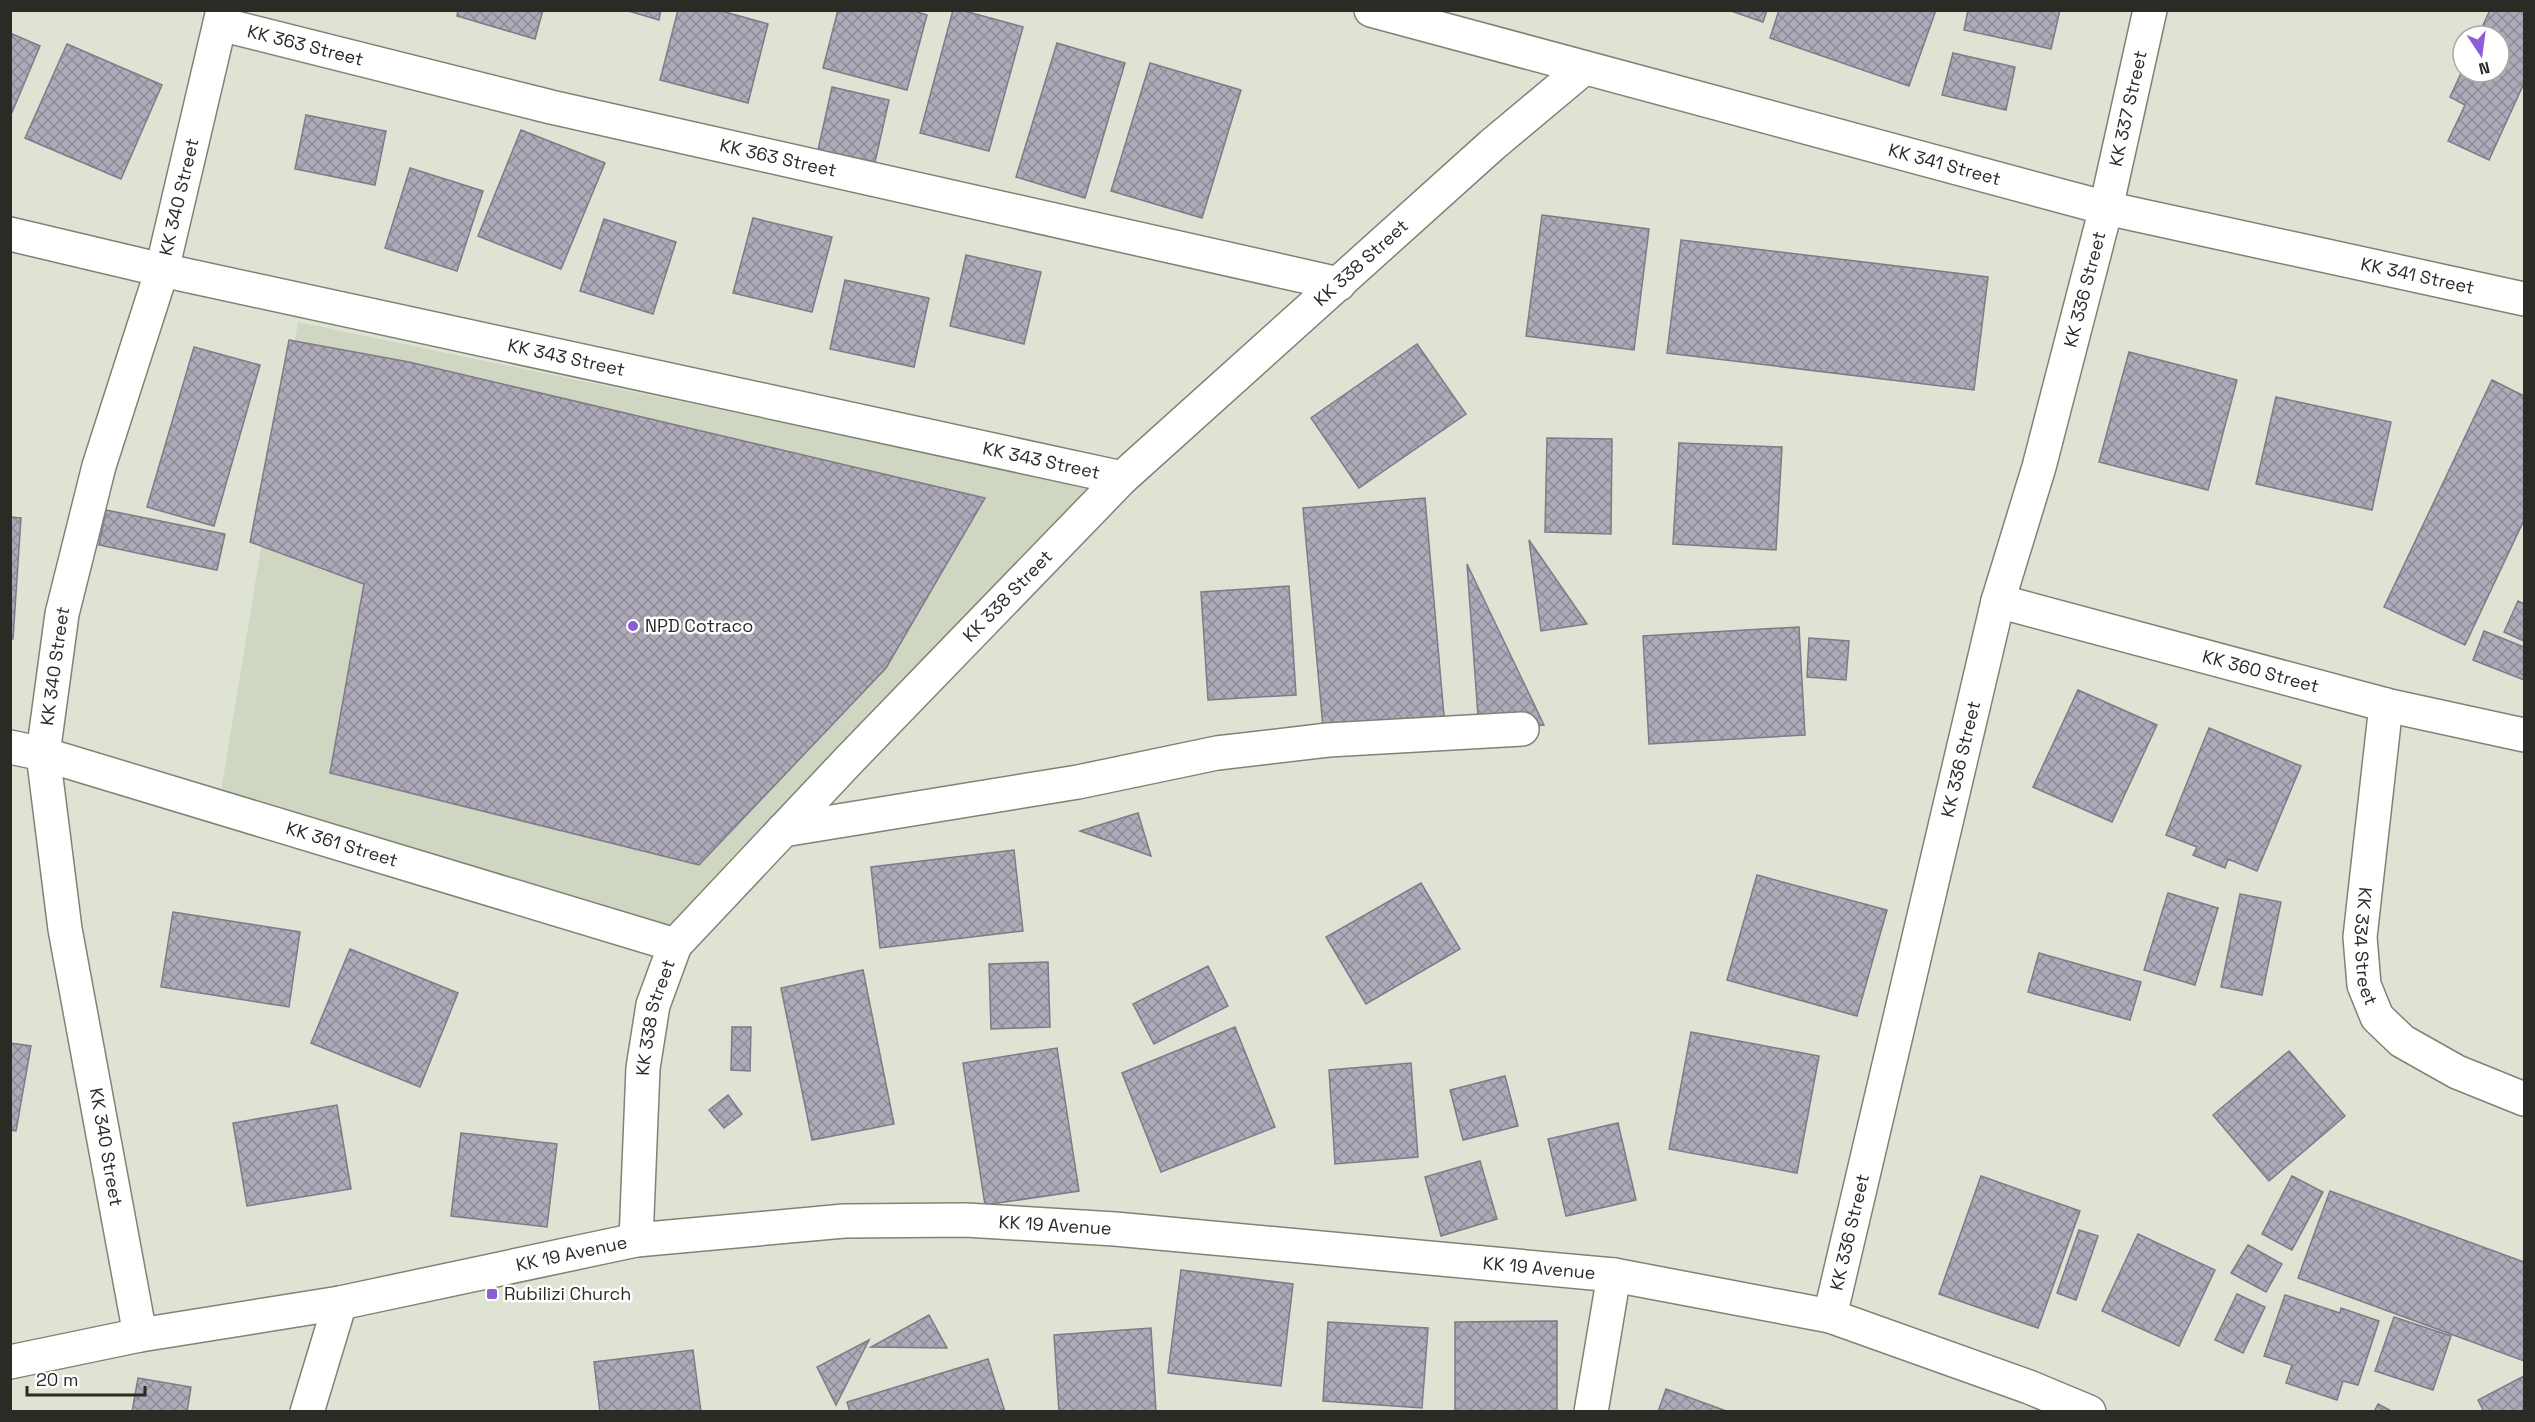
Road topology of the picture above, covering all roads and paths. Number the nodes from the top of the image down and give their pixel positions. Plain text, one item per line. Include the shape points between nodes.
1 (1371, 10) edge
2 (2150, 10) edge
3 (221, 17) edge
4 (1584, 68) junction
5 (2106, 208) junction
6 (10, 234) edge
7 (162, 270) junction
8 (1339, 284) junction
9 (2524, 299) edge
10 (1122, 478) junction
11 (1998, 602) junction
12 (2386, 705) junction
13 (1522, 729) dead end
14 (2524, 735) edge
15 (10, 747) edge
16 (43, 754) junction
17 (783, 830) junction
18 (675, 945) junction
19 (2524, 1099) edge
20 (636, 1240) junction
21 (1614, 1275) junction
22 (340, 1303) junction
23 (1830, 1316) junction
24 (140, 1335) junction
25 (10, 1362) edge
26 (307, 1412) edge
27 (1591, 1412) edge
28 (2089, 1412) edge

1 - 4 street, KK 341 Street
2 - 5 street, KK 337 Street
3 - 7 street, KK 340 Street
3 - 8 street, KK 363 Street via 551,107
4 - 5 street, KK 341 Street
4 - 8 street, KK 338 Street via 1492,145
5 - 9 street, KK 341 Street
5 - 11 street, KK 336 Street via 2040,467
6 - 7 street, KK 343 Street
7 - 10 street, KK 343 Street
7 - 16 street, KK 340 Street via 99,466 65,603
8 - 10 street, KK 338 Street
10 - 17 street, KK 338 Street
11 - 12 street, KK 360 Street
11 - 23 street, KK 336 Street
12 - 14 street, KK 360 Street
12 - 19 street, KK 334 Street via 2360,937 2364,985 2377,1017 2402,1041 2457,1072
13 - 17 street via 1328,740 1217,753 1078,782
15 - 16 street, KK 361 Street
16 - 18 street, KK 361 Street
16 - 24 street, KK 340 Street via 65,928
17 - 18 street, KK 338 Street
18 - 20 street, KK 338 Street via 652,1005 643,1068
20 - 21 street, KK 19 Avenue via 844,1221 966,1220 1115,1229
20 - 22 street, KK 19 Avenue
21 - 23 street, KK 19 Avenue
21 - 27 street
22 - 24 street, KK 19 Avenue
22 - 26 street
23 - 28 street, KK 19 Avenue
24 - 25 street, KK 19 Avenue

